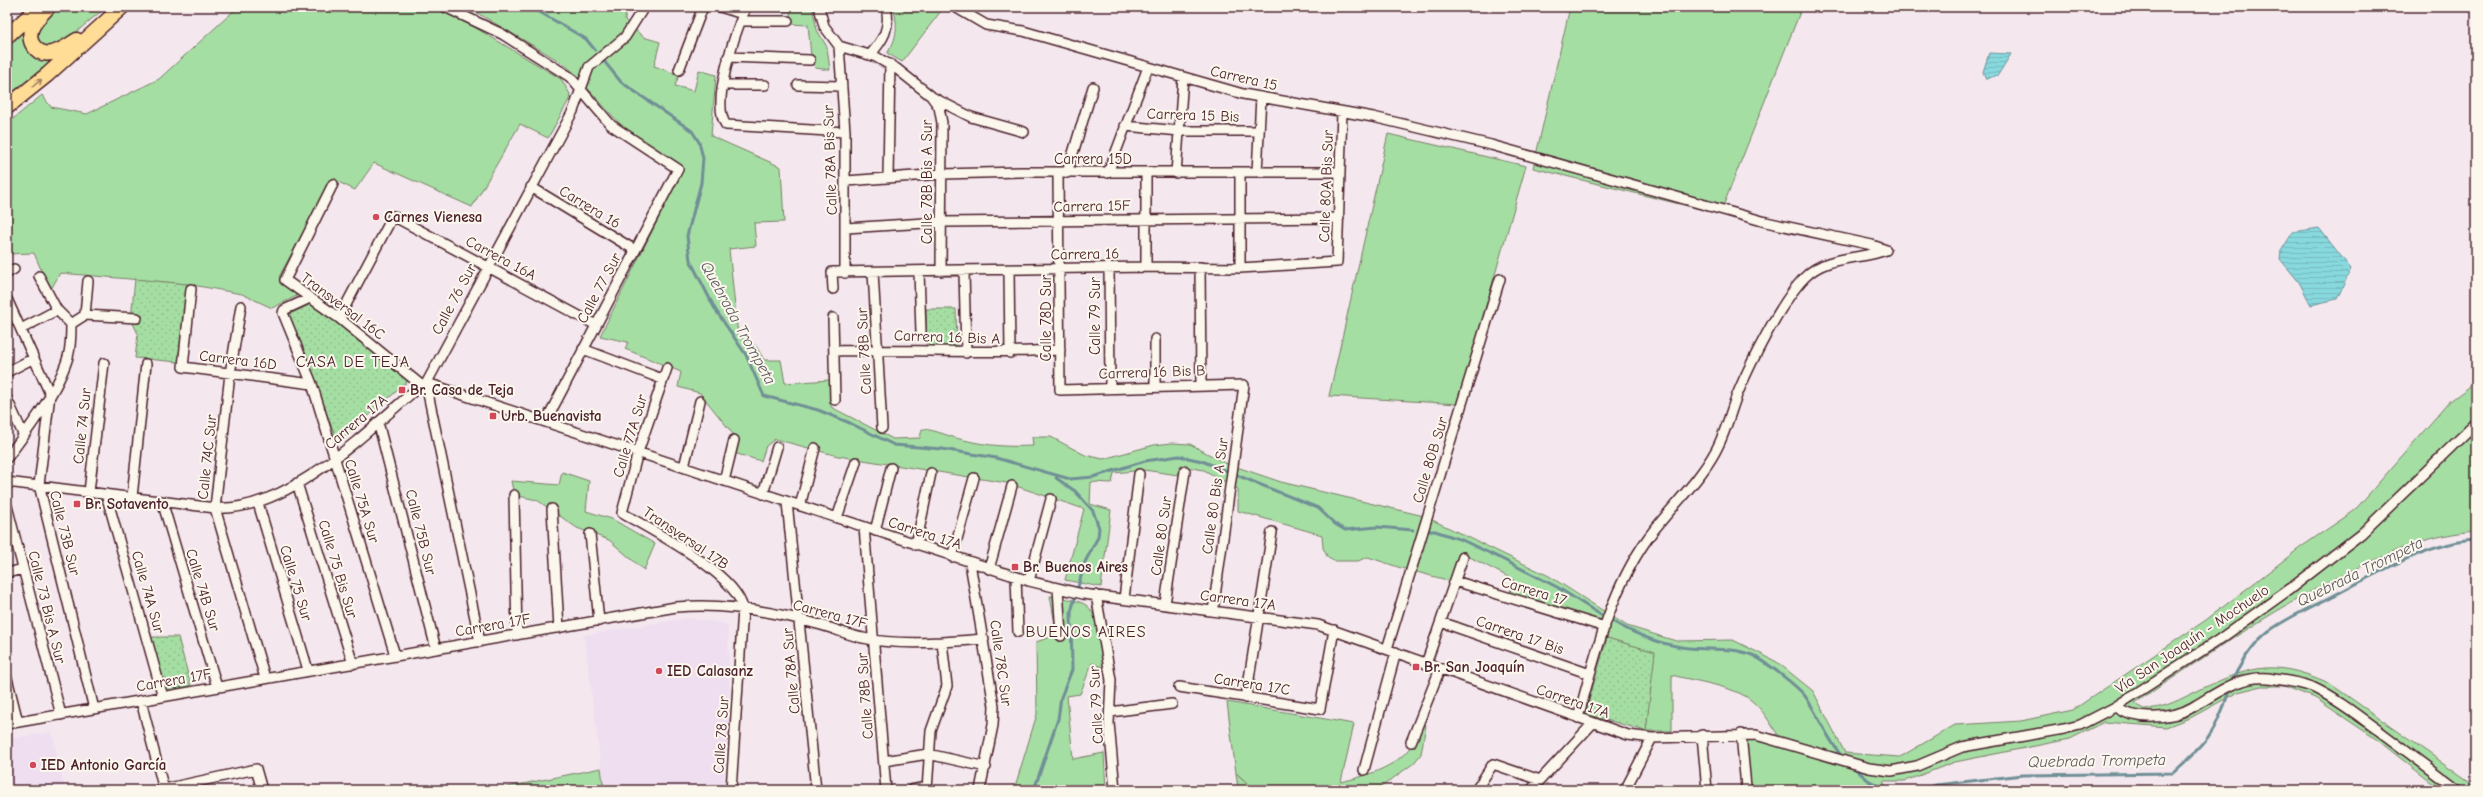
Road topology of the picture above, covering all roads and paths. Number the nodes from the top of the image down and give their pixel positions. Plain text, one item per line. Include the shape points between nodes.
1 (39, 7) edge
2 (48, 7) edge
3 (444, 7) edge
4 (644, 7) edge
5 (704, 7) edge
6 (720, 7) edge
7 (819, 7) edge
8 (886, 7) edge
9 (955, 7) edge
10 (118, 10) edge
11 (744, 14) edge
12 (788, 21) dead end
13 (7, 36) edge
14 (838, 46) junction
15 (870, 55) junction
16 (728, 57) junction
17 (810, 60) dead end
18 (890, 64) junction
19 (1148, 66) junction
20 (679, 70) dead end
21 (1183, 77) junction
22 (723, 85) junction
23 (765, 85) dead end
24 (798, 85) dead end
25 (841, 86) junction
26 (1093, 87) dead end
27 (582, 89) junction
28 (931, 96) junction
29 (1261, 97) junction
30 (7, 107) edge
31 (1342, 112) junction
32 (1125, 126) junction
33 (1180, 131) junction
34 (1259, 131) junction
35 (844, 132) junction
36 (1024, 132) dead end
37 (1257, 172) junction
38 (1340, 172) junction
39 (1063, 173) junction
40 (1108, 173) junction
41 (1146, 173) junction
42 (1176, 173) junction
43 (1240, 173) junction
44 (942, 174) junction
45 (888, 177) junction
46 (846, 181) junction
47 (333, 184) dead end
48 (531, 187) junction
49 (1339, 218) junction
50 (1240, 219) junction
51 (1146, 220) junction
52 (1059, 221) junction
53 (941, 222) junction
54 (846, 228) junction
55 (635, 250) junction
56 (1337, 262) joint
57 (488, 267) junction
58 (1146, 267) junction
59 (1200, 267) junction
60 (1109, 268) junction
61 (1240, 268) junction
62 (1060, 269) junction
63 (1010, 270) junction
64 (919, 271) junction
65 (941, 271) junction
66 (964, 271) junction
67 (873, 272) junction
68 (845, 273) junction
69 (39, 276) dead end
70 (1500, 279) dead end
71 (88, 281) dead end
72 (191, 289) dead end
73 (833, 290) dead end
74 (310, 298) junction
75 (7, 299) edge
76 (241, 306) dead end
77 (57, 310) junction
78 (85, 315) junction
79 (137, 318) dead end
80 (339, 318) junction
81 (833, 318) dead end
82 (72, 324) junction
83 (596, 326) junction
84 (21, 330) junction
85 (921, 332) dead end
86 (1155, 339) dead end
87 (583, 349) junction
88 (877, 350) junction
89 (1060, 350) junction
90 (834, 351) junction
91 (966, 353) junction
92 (1010, 353) junction
93 (34, 358) junction
94 (104, 363) dead end
95 (146, 364) dead end
96 (667, 368) dead end
97 (7, 372) edge
98 (230, 374) junction
99 (662, 379) junction
100 (312, 384) junction
101 (424, 384) junction
102 (1201, 384) junction
103 (1244, 385) joint
104 (1155, 386) junction
105 (1110, 387) junction
106 (1060, 390) joint
107 (50, 394) junction
108 (7, 399) edge
109 (700, 400) dead end
110 (835, 400) dead end
111 (546, 421) junction
112 (378, 422) junction
113 (2476, 423) edge
114 (882, 428) dead end
115 (24, 436) junction
116 (734, 440) dead end
117 (777, 447) dead end
118 (815, 448) dead end
119 (638, 452) junction
120 (7, 458) edge
121 (335, 459) junction
122 (856, 462) dead end
123 (684, 467) junction
124 (891, 468) dead end
125 (1185, 471) dead end
126 (931, 473) dead end
127 (1139, 474) dead end
128 (974, 478) dead end
129 (724, 481) junction
130 (7, 482) edge
131 (297, 483) junction
132 (38, 485) junction
133 (1012, 486) dead end
134 (89, 492) junction
135 (106, 494) junction
136 (763, 494) junction
137 (514, 495) dead end
138 (132, 497) junction
139 (1052, 500) dead end
140 (162, 501) junction
141 (787, 502) junction
142 (258, 503) junction
143 (7, 506) edge
144 (800, 506) junction
145 (216, 508) junction
146 (552, 509) dead end
147 (622, 513) joint
148 (837, 518) junction
149 (864, 528) junction
150 (875, 531) junction
151 (1272, 532) dead end
152 (590, 534) dead end
153 (916, 545) junction
154 (952, 557) junction
155 (1463, 557) dead end
156 (970, 563) junction
157 (23, 569) junction
158 (989, 569) junction
159 (7, 573) edge
160 (1016, 577) junction
161 (1030, 581) junction
162 (1455, 581) junction
163 (1058, 588) junction
164 (1096, 595) junction
165 (1124, 599) junction
166 (1165, 604) junction
167 (743, 609) junction
168 (1213, 611) junction
169 (1258, 617) junction
170 (800, 619) junction
171 (599, 621) junction
172 (1441, 622) junction
173 (1605, 627) junction
174 (559, 628) junction
175 (1334, 630) junction
176 (1018, 632) dead end
177 (517, 635) junction
178 (1061, 636) dead end
179 (984, 639) junction
180 (874, 640) junction
181 (480, 642) junction
182 (942, 642) junction
183 (436, 649) junction
184 (1392, 650) junction
185 (395, 655) junction
186 (353, 664) junction
187 (1426, 664) junction
188 (1440, 669) junction
189 (308, 670) junction
190 (1590, 674) junction
191 (7, 678) edge
192 (265, 678) junction
193 (217, 687) junction
194 (1179, 688) dead end
195 (163, 697) junction
196 (1246, 698) junction
197 (141, 701) junction
198 (1172, 704) dead end
199 (2115, 707) junction
200 (94, 709) junction
201 (1110, 712) junction
202 (61, 715) junction
203 (1578, 718) junction
204 (18, 722) junction
205 (1594, 723) junction
206 (7, 724) edge
207 (1741, 734) junction
208 (1702, 735) junction
209 (1652, 738) junction
210 (1411, 742) dead end
211 (928, 754) junction
212 (884, 760) junction
213 (986, 767) junction
214 (1869, 768) joint
215 (1364, 770) dead end
216 (1540, 780) junction
217 (1746, 787) dead end
218 (927, 789) edge
219 (164, 790) edge
220 (262, 790) edge
221 (731, 790) edge
222 (816, 790) edge
223 (886, 790) edge
224 (911, 790) edge
225 (980, 790) edge
226 (1115, 790) edge
227 (1476, 790) edge
228 (1531, 790) edge
229 (1625, 790) edge
230 (1708, 790) edge
231 (2458, 790) edge

1 - 13 highway
2 - 10 highway via 34,24 30,36 36,49 45,53 63,49
3 - 27 street via 502,34 570,77
4 - 27 street, Calle 76 Sur via 626,36 589,67 584,76
5 - 20 street
6 - 11 street
7 - 14 street via 824,26
8 - 15 street via 887,30 884,39
9 - 19 street, Carrera 15 via 986,25 1023,31
30 -> 10 highway via 52,71
11 - 12 street
11 - 16 street
14 - 15 street
14 - 25 street, Calle 78A Bis Sur
15 - 18 street
16 - 17 street
16 - 22 street
18 - 28 street
18 - 45 street
19 - 21 street, Carrera 15
19 - 32 street
21 - 29 street, Carrera 15
21 - 33 street
22 - 23 street
22 - 35 street via 722,119 726,125
24 - 25 street
25 - 35 street, Calle 78A Bis Sur
26 - 39 street, Calle 78D Sur
27 - 48 street, Calle 76 Sur via 573,111
27 - 55 street, Calle 77 Sur via 593,107 611,125 678,169
28 - 36 street via 971,117
28 - 44 street, Calle 78B Bis A Sur via 938,107 942,123
29 - 31 street, Carrera 15
29 - 34 street
31 - 38 street, Calle 80A Bis Sur
31 - 173 street, Carrera 15 via 1400,123 1532,156 1766,222 1886,250 1869,256 1839,259 1820,265 1804,278 1754,358 1716,452 1648,538 1615,596
32 - 33 street, Carrera 15 Bis
32 - 40 street
33 - 34 street, Carrera 15 Bis
33 - 42 street
34 - 37 street
35 - 46 street, Calle 78A Bis Sur
37 - 38 street, Carrera 15D
37 - 43 street, Carrera 15D
38 - 49 street, Calle 80A Bis Sur
39 - 40 street, Carrera 15D
39 - 44 street, Carrera 15D
39 - 52 street, Calle 78D Sur
40 - 41 street, Carrera 15D
41 - 42 street, Carrera 15D
41 - 51 street
42 - 43 street, Carrera 15D
43 - 50 street
44 - 45 street, Carrera 15D
44 - 53 street, Calle 78B Bis A Sur
45 - 46 street, Carrera 15D
46 - 54 street, Calle 78A Bis Sur
47 - 74 street, Transversal 16C via 286,280
48 - 55 street, Carrera 16
48 - 57 street, Calle 76 Sur
49 - 50 street, Carrera 15F
49 - 56 street, Calle 80A Bis Sur
50 - 51 street, Carrera 15F
50 - 61 street
51 - 52 street, Carrera 15F
51 - 58 street
52 - 53 street, Carrera 15F
52 - 62 street, Calle 78D Sur
53 - 54 street, Carrera 15F
53 - 65 street, Calle 78B Bis A Sur
54 - 68 street, Calle 78A Bis Sur
55 - 83 street, Calle 77 Sur
56 - 61 street, Carrera 16
57 - 80 street, Carrera 16A via 393,216
57 - 83 street, Carrera 16A
57 - 101 street, Calle 76 Sur
58 - 59 street, Carrera 16
58 - 60 street, Carrera 16
59 - 61 street, Carrera 16
59 - 102 street
60 - 62 street, Carrera 16
60 - 105 street, Calle 79 Sur
62 - 63 street, Carrera 16
62 - 89 street, Calle 78D Sur
63 - 66 street, Carrera 16
63 - 92 street
64 - 65 street, Carrera 16
64 - 67 street, Carrera 16
64 - 85 street
65 - 66 street, Carrera 16
66 - 91 street
67 - 68 street, Carrera 16
67 - 88 street, Calle 78B Sur
68 - 73 street, Carrera 16 via 832,272
69 - 77 street
70 - 184 street, Calle 80B Sur
71 - 78 street
72 - 98 street, Carrera 16D via 183,367
74 - 80 street, Transversal 16C
74 - 100 street, Calle 75A Sur via 283,311
75 - 84 street
76 - 98 street, Calle 74C Sur
77 - 82 street
77 - 84 street
78 - 79 street
78 - 82 street
80 - 101 street, Transversal 16C
81 - 90 street
82 - 107 street via 68,356
83 - 87 street, Calle 77 Sur
84 - 93 street
86 - 104 street
87 - 99 street
87 - 111 street, Calle 77 Sur
88 - 90 street, Carrera 16 Bis A
88 - 91 street, Carrera 16 Bis A
88 - 114 street, Calle 78B Sur
89 - 92 street, Carrera 16 Bis A
89 - 106 street, Calle 78D Sur
90 - 110 street
91 - 92 street, Carrera 16 Bis A
93 - 97 street
93 - 107 street
94 - 134 street, Calle 74 Sur
95 - 138 street
96 - 99 street, Calle 77A Sur
98 - 100 street, Carrera 16D
98 - 145 street, Calle 74C Sur
99 - 119 street, Calle 77A Sur
100 - 121 street, Calle 75A Sur
101 - 111 street, Carrera 17A
101 - 112 street, Carrera 17A
101 - 181 street
102 - 103 street, Carrera 16 Bis B
102 - 104 street, Carrera 16 Bis B
103 - 168 street, Calle 80 Bis A Sur
104 - 105 street, Carrera 16 Bis B
105 - 106 street, Carrera 16 Bis B
107 - 115 street
107 - 132 street, Calle 73B Sur
108 - 115 street
109 - 123 street
111 - 119 street, Carrera 17A
112 - 121 street, Carrera 17A
112 - 183 street, Calle 75B Sur
113 - 199 street, Vía San Joaquín - Mochuelo via 2361,534 2342,549 2220,639
115 - 120 street
116 - 129 street
117 - 136 street
118 - 144 street
119 - 123 street, Carrera 17A
119 - 147 street, Calle 77A Sur
121 - 131 street, Carrera 17A
121 - 185 street, Calle 75A Sur
122 - 148 street
123 - 129 street, Carrera 17A
124 - 150 street
125 - 166 street, Calle 80 Sur
126 - 153 street
127 - 165 street
128 - 154 street
129 - 136 street, Carrera 17A
130 - 132 street, Carrera 17A
131 - 142 street, Carrera 17A
131 - 186 street, Calle 75 Bis Sur
132 - 134 street, Carrera 17A
132 - 200 street, Calle 73B Sur
133 - 158 street
134 - 135 street, Carrera 17A
135 - 138 street, Carrera 17A
135 - 195 street, Calle 74A Sur
136 - 141 street, Carrera 17A
137 - 177 street
138 - 140 street, Carrera 17A
139 - 161 street
140 - 145 street, Carrera 17A
140 - 193 street, Calle 74B Sur
141 - 144 street, Carrera 17A
141 - 170 street, Calle 78A Sur
142 - 145 street, Carrera 17A via 237,508
142 - 189 street, Calle 75 Sur
143 - 157 street, Calle 73 Bis A Sur
144 - 148 street, Carrera 17A
145 - 192 street, Calle 74C Sur
146 - 174 street
147 - 167 street, Transversal 17B via 722,577 737,593
148 - 149 street, Carrera 17A
149 - 150 street, Carrera 17A
149 - 180 street, Calle 78B Sur
150 - 153 street, Carrera 17A
151 - 169 street
152 - 171 street
153 - 154 street, Carrera 17A
154 - 156 street, Carrera 17A
155 - 162 street
156 - 158 street, Carrera 17A
156 - 179 street, Calle 78C Sur
157 - 159 street
157 - 202 street, Calle 73 Bis A Sur
158 - 160 street, Carrera 17A
160 - 161 street, Carrera 17A
160 - 176 street
161 - 163 street, Carrera 17A
162 - 172 street
162 - 173 street, Carrera 17
163 - 164 street, Carrera 17A
163 - 178 street
164 - 165 street, Carrera 17A
164 - 201 street, Calle 79 Sur via 1111,680
165 - 166 street, Carrera 17A
166 - 168 street, Carrera 17A
167 - 170 street, Carrera 17F
167 - 171 street, Carrera 17F via 708,605 676,607
167 - 221 street, Calle 78 Sur
168 - 169 street, Carrera 17A
169 - 175 street, Carrera 17A via 1307,623
169 - 196 street
170 - 180 street, Carrera 17F
170 - 222 street, Calle 78A Sur
171 - 174 street, Carrera 17F
172 - 187 street
172 - 190 street, Carrera 17 Bis
173 - 190 street
174 - 177 street, Carrera 17F
175 - 184 street, Carrera 17A
175 - 196 street, Carrera 17C via 1320,709
177 - 181 street, Carrera 17F
179 - 182 street, Carrera 17F
179 - 213 street, Calle 78C Sur via 994,706 994,725
180 - 182 street, Carrera 17F
180 - 212 street, Calle 78B Sur
181 - 183 street, Carrera 17F
182 - 211 street via 947,686 931,731
183 - 185 street, Carrera 17F
184 - 187 street, Carrera 17A
184 - 215 street, Calle 80B Sur
185 - 186 street, Carrera 17F
186 - 189 street, Carrera 17F
187 - 188 street, Carrera 17A
188 - 203 street, Carrera 17A
188 - 210 street
189 - 192 street, Carrera 17F
190 - 203 street
191 - 204 street
192 - 193 street, Carrera 17F
193 - 195 street, Carrera 17F
194 - 196 street, Carrera 17C
195 - 197 street, Carrera 17F
197 - 200 street, Carrera 17F
197 - 219 street
198 - 201 street
199 - 214 street, Vía San Joaquín - Mochuelo via 2075,726 1962,747 1909,769 1891,771
199 - 231 street via 2124,714 2157,717 2192,708 2230,685 2246,680 2266,678 2305,686 2342,704
200 - 202 street, Carrera 17F
201 - 226 street, Calle 79 Sur
202 - 204 street, Carrera 17F
203 - 205 street, Carrera 17A
204 - 206 street, Carrera 17F
205 - 209 street, Carrera 17A via 1628,735
205 - 216 street
207 - 208 street, Carrera 17A
207 - 214 street, Carrera 17A via 1756,735
207 - 217 street
208 - 209 street, Carrera 17A
208 - 230 street
209 - 229 street
211 - 212 street
211 - 213 street
211 - 218 street
212 - 223 street, Calle 78B Sur
213 - 225 street, Calle 78C Sur
216 - 227 street via 1493,764
216 - 228 street
218 - 224 street
219 - 220 street via 254,769 258,771

